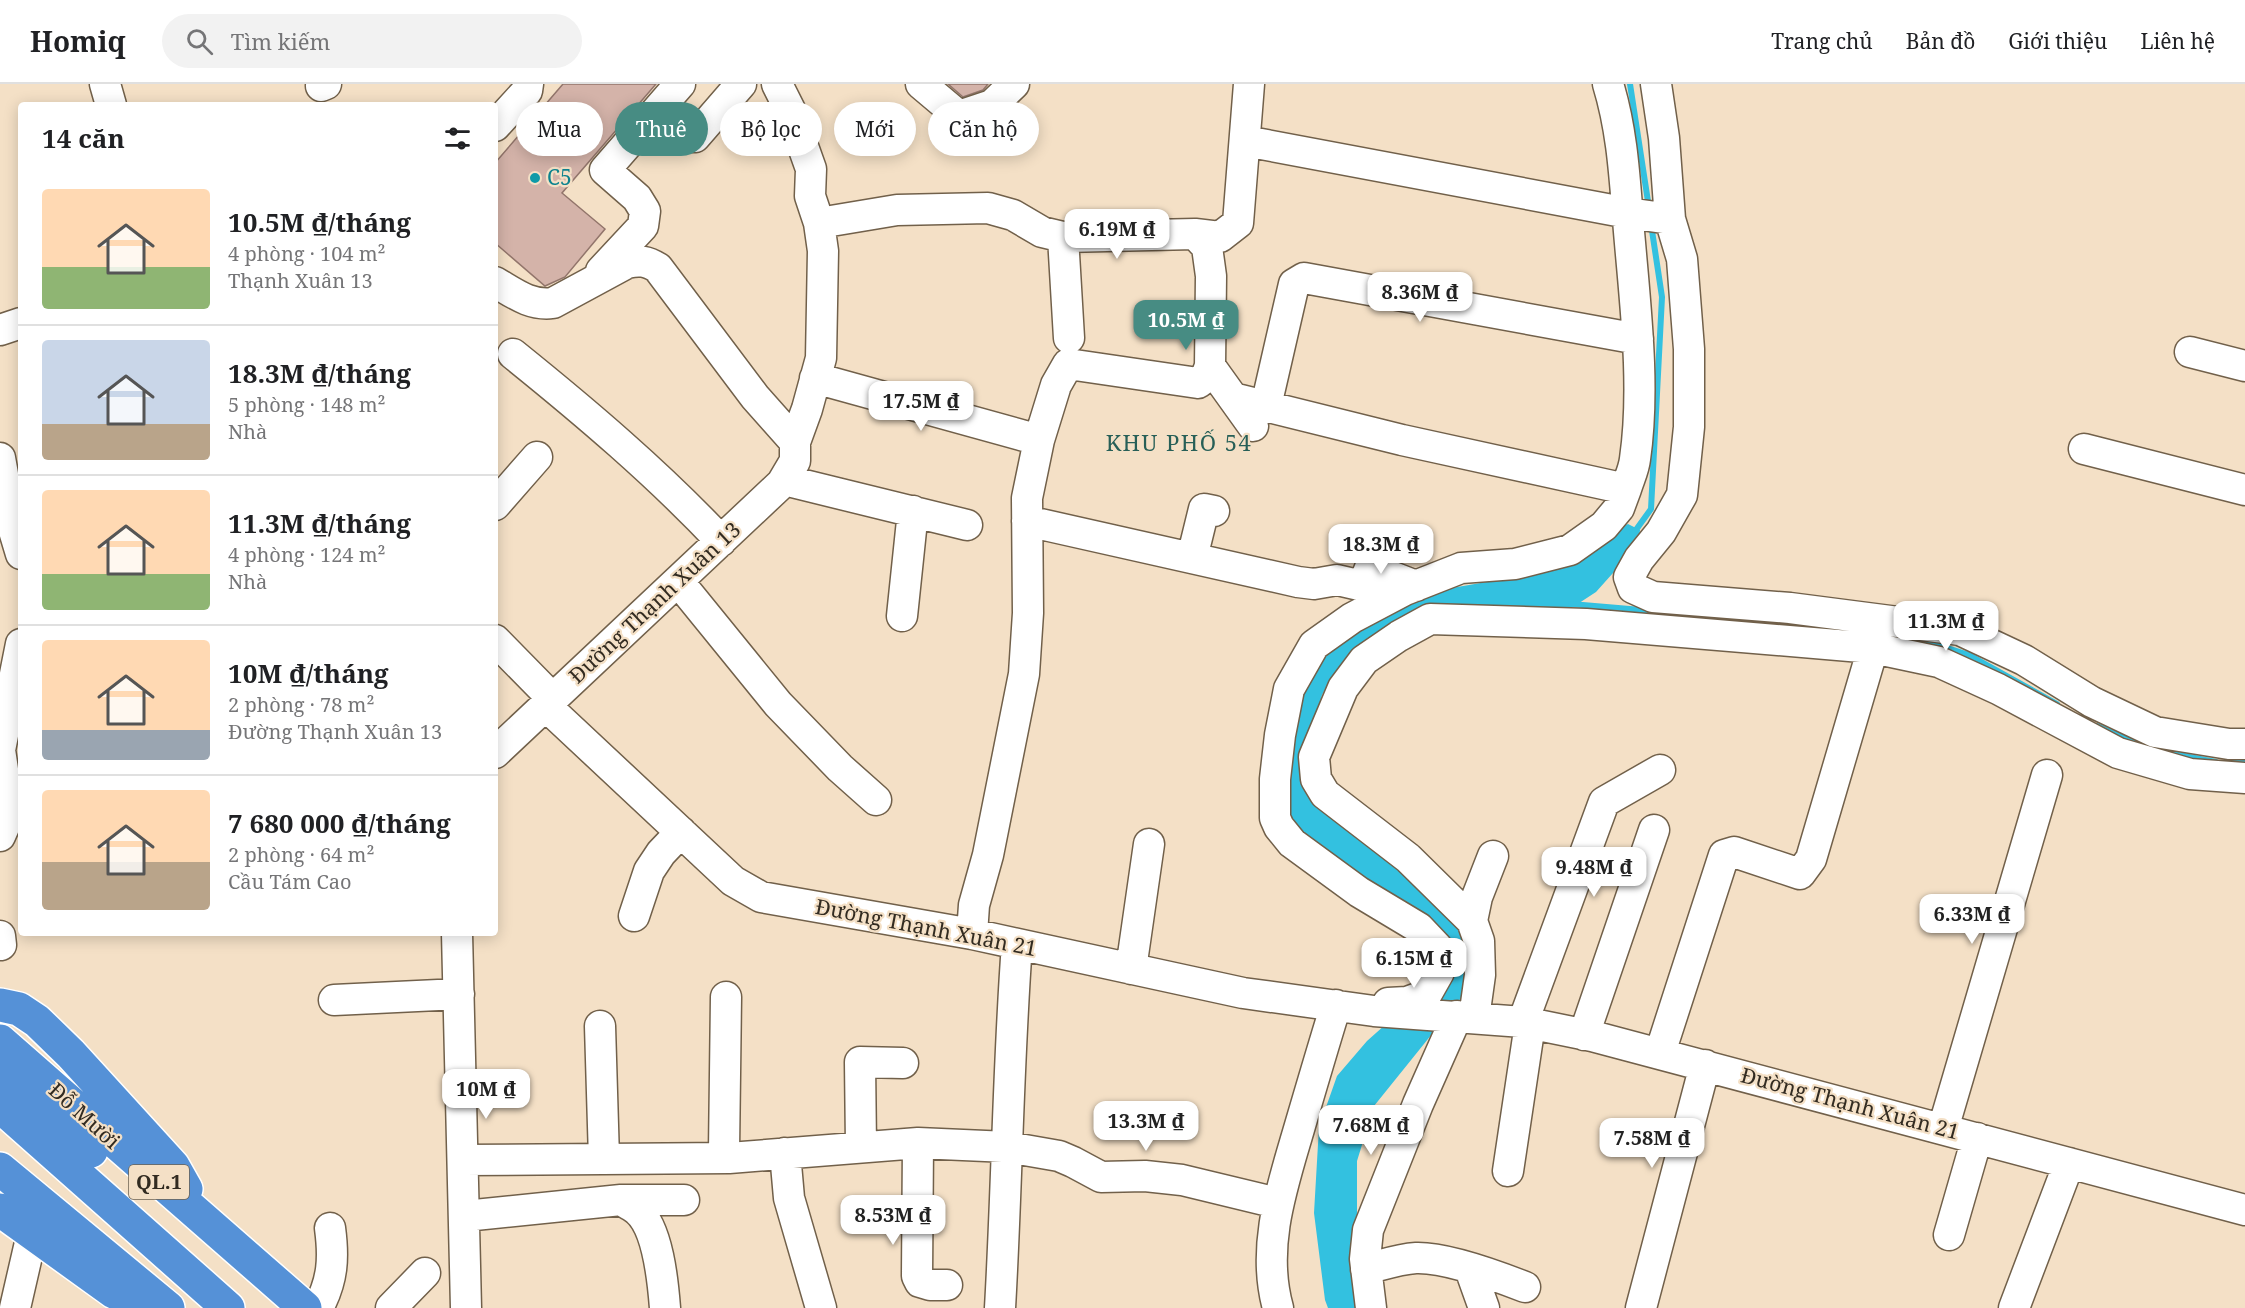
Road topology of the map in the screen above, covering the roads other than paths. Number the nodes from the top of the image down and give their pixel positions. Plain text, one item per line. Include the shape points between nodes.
1 (105, 84) edge
2 (680, 84) edge
3 (741, 84) edge
4 (756, 84) edge
5 (777, 84) edge
6 (921, 84) edge
7 (1014, 84) edge
8 (1249, 84) edge
9 (1608, 84) edge
10 (1656, 84) edge
11 (527, 87) edge
12 (110, 102) edge
13 (498, 122) edge
14 (708, 122) edge
15 (1245, 141) junction
16 (814, 209) junction
17 (1628, 213) junction
18 (1671, 219) junction
19 (1195, 234) junction
20 (1064, 237) junction
21 (498, 284) edge
22 (589, 284) junction
23 (18, 324) edge
24 (0, 330) edge
25 (1069, 338) dead end
26 (1638, 339) junction
27 (2190, 352) dead end
28 (513, 354) dead end
29 (1210, 366) junction
30 (2245, 366) edge
31 (815, 378) junction
32 (1260, 416) junction
33 (1039, 440) junction
34 (795, 442) junction
35 (2084, 449) dead end
36 (537, 457) dead end
37 (0, 458) edge
38 (784, 480) junction
39 (1626, 489) junction
40 (2245, 490) edge
41 (498, 502) edge
42 (1214, 510) dead end
43 (913, 511) junction
44 (1027, 521) junction
45 (967, 525) dead end
46 (721, 541) junction
47 (18, 544) edge
48 (1192, 558) junction
49 (678, 581) junction
50 (1416, 586) junction
51 (902, 616) dead end
52 (498, 643) edge
53 (1873, 648) junction
54 (18, 659) edge
55 (550, 703) junction
56 (2245, 744) edge
57 (498, 750) edge
58 (1660, 770) dead end
59 (2047, 775) dead end
60 (2245, 777) edge
61 (876, 800) dead end
62 (1654, 830) dead end
63 (681, 832) junction
64 (0, 836) edge
65 (1149, 844) dead end
66 (1493, 856) dead end
67 (634, 916) dead end
68 (1472, 921) junction
69 (972, 934) junction
70 (458, 936) edge
71 (1017, 944) junction
72 (1131, 969) junction
73 (459, 994) junction
74 (726, 997) dead end
75 (334, 1000) dead end
76 (0, 1005) edge
77 (1358, 1009) junction
78 (1461, 1017) junction
79 (1526, 1023) junction
80 (600, 1026) dead end
81 (1584, 1035) junction
82 (1660, 1053) junction
83 (5, 1056) edge
84 (903, 1063) dead end
85 (1705, 1065) junction
86 (0, 1106) edge
87 (1943, 1129) junction
88 (1977, 1138) junction
89 (918, 1143) junction
90 (861, 1147) junction
91 (1008, 1147) junction
92 (785, 1153) junction
93 (729, 1158) junction
94 (604, 1159) junction
95 (463, 1160) junction
96 (2069, 1163) junction
97 (0, 1169) edge
98 (1508, 1172) dead end
99 (621, 1200) junction
100 (684, 1200) dead end
101 (1277, 1203) junction
102 (0, 1210) edge
103 (2245, 1210) edge
104 (465, 1216) junction
105 (202, 1220) junction
106 (330, 1228) dead end
107 (32, 1234) junction
108 (1949, 1235) dead end
109 (1366, 1269) junction
110 (1470, 1269) junction
111 (425, 1273) dead end
112 (947, 1285) dead end
113 (1525, 1287) dead end
114 (15, 1308) edge
115 (147, 1308) edge
116 (168, 1308) edge
117 (228, 1308) edge
118 (271, 1308) edge
119 (305, 1308) edge
120 (318, 1308) edge
121 (391, 1308) edge
122 (466, 1308) edge
123 (665, 1308) edge
124 (821, 1308) edge
125 (1000, 1308) edge
126 (1278, 1308) edge
127 (1371, 1308) edge
128 (1484, 1308) edge
129 (1641, 1308) edge
130 (2014, 1308) edge

1 - 12 street
2 - 22 street via 605,170 637,198 645,211 643,226
3 - 14 street
4 - 16 street via 792,178
5 - 16 street, Đường Thạnh Xuân 13 via 811,169
6 - 7 street via 959,116 992,105
8 - 15 street
9 - 17 street via 1623,153
10 - 18 street
11 - 13 street
15 - 17 street
15 - 19 street via 1238,223 1220,237
16 - 20 street via 988,208 1013,215 1042,232
16 - 31 street, Đường Thạnh Xuân 13 via 823,251 821,358
17 - 18 street
17 - 26 street
18 - 56 street via 1683,259 1688,338 1687,455 1682,495 1662,532 1634,568 1629,578 1633,588 1653,597 1790,608 1960,630 2024,660 2092,702 2155,732
19 - 20 street
19 - 29 street via 1207,247 1211,276
20 - 25 street
21 - 22 street via 541,304 553,303
22 - 34 street via 627,262 639,260 658,268 755,397
23 - 24 street
26 - 32 street via 1304,278 1294,284
26 - 39 street via 1635,460
27 - 30 street
28 - 46 street via 578,406
29 - 32 street via 1233,398
29 - 33 street via 1206,377 1198,383 1068,364 1056,385
31 - 33 street
31 - 34 street, Đường Thạnh Xuân 13
32 - 39 street via 1402,440
33 - 44 street via 1027,498
34 - 38 street, Đường Thạnh Xuân 13 via 795,461
35 - 40 street
36 - 41 street
37 - 47 street
38 - 43 street
38 - 46 street, Đường Thạnh Xuân 13
39 - 50 street via 1619,508 1604,526 1570,550 1515,564 1461,568
42 - 48 street via 1204,509
43 - 45 street
43 - 51 street
44 - 48 street
44 - 69 street via 1024,674 974,905
46 - 49 street, Đường Thạnh Xuân 13
48 - 50 street via 1314,584 1337,580 1364,586 1370,568
49 - 55 street, Đường Thạnh Xuân 13
49 - 61 street via 778,704
50 - 77 street via 1352,618 1314,645 1289,689 1280,735 1275,818 1285,836 1359,892 1419,928 1437,947 1439,972 1426,995 1407,1002
52 - 55 street, Đường Thạnh Xuân 21
53 - 60 street via 1939,662 2118,753 2190,774
53 - 68 street via 1586,624 1462,619 1430,619 1390,642 1364,660 1343,688 1314,757 1316,779 1325,794 1408,858
53 - 82 street via 1811,859 1800,874 1734,852 1724,855
54 - 64 street via 0,750 7,796
55 - 57 street, Đường Thạnh Xuân 13
55 - 63 street, Đường Thạnh Xuân 21
58 - 79 street via 1604,802
59 - 87 street
62 - 81 street
63 - 67 street via 649,871
63 - 69 street, Đường Thạnh Xuân 21 via 733,881 761,897
65 - 72 street
66 - 68 street
68 - 78 street via 1479,941 1480,975
69 - 71 street, Đường Thạnh Xuân 21
70 - 73 street
71 - 72 street, Đường Thạnh Xuân 21
71 - 91 street
72 - 77 street, Đường Thạnh Xuân 21 via 1244,993
73 - 75 street
73 - 95 street
74 - 93 street via 724,1151
76 - 105 highway via 19,1009 37,1021 71,1054 173,1166
77 - 78 street, Đường Thạnh Xuân 21
77 - 101 street
78 - 79 street, Đường Thạnh Xuân 21
78 - 109 street via 1426,1085 1368,1230
79 - 81 street, Đường Thạnh Xuân 21
79 - 98 street
80 - 94 street
81 - 82 street, Đường Thạnh Xuân 21
82 - 85 street, Đường Thạnh Xuân 21
83 - 105 highway, Đỗ Mười / QL.1
83 - 118 highway, Đỗ Mười / QL.1
84 - 90 street via 860,1062
85 - 87 street, Đường Thạnh Xuân 21
85 - 129 street
86 - 117 highway, QL.1
87 - 88 street, Đường Thạnh Xuân 21
88 - 96 street, Đường Thạnh Xuân 21
88 - 108 street
89 - 90 street
89 - 91 street
89 - 112 street via 917,1276 920,1282
90 - 92 street
91 - 101 street via 1059,1156 1101,1177 1182,1180
91 - 125 street
92 - 93 street
92 - 124 street via 789,1198
93 - 94 street
94 - 95 street
95 - 104 street
96 - 103 street, Đường Thạnh Xuân 21
96 - 130 street
97 - 116 highway
99 - 100 street
99 - 104 street
99 - 123 street via 638,1211 650,1232 662,1268
101 - 126 street via 1271,1250
102 - 107 highway
104 - 122 street
105 - 119 highway, Đỗ Mười / QL.1
106 - 120 street via 333,1256 325,1295
107 - 114 street
107 - 115 highway via 114,1292
109 - 110 street via 1417,1258
109 - 127 street
110 - 113 street
110 - 128 street
111 - 121 street

